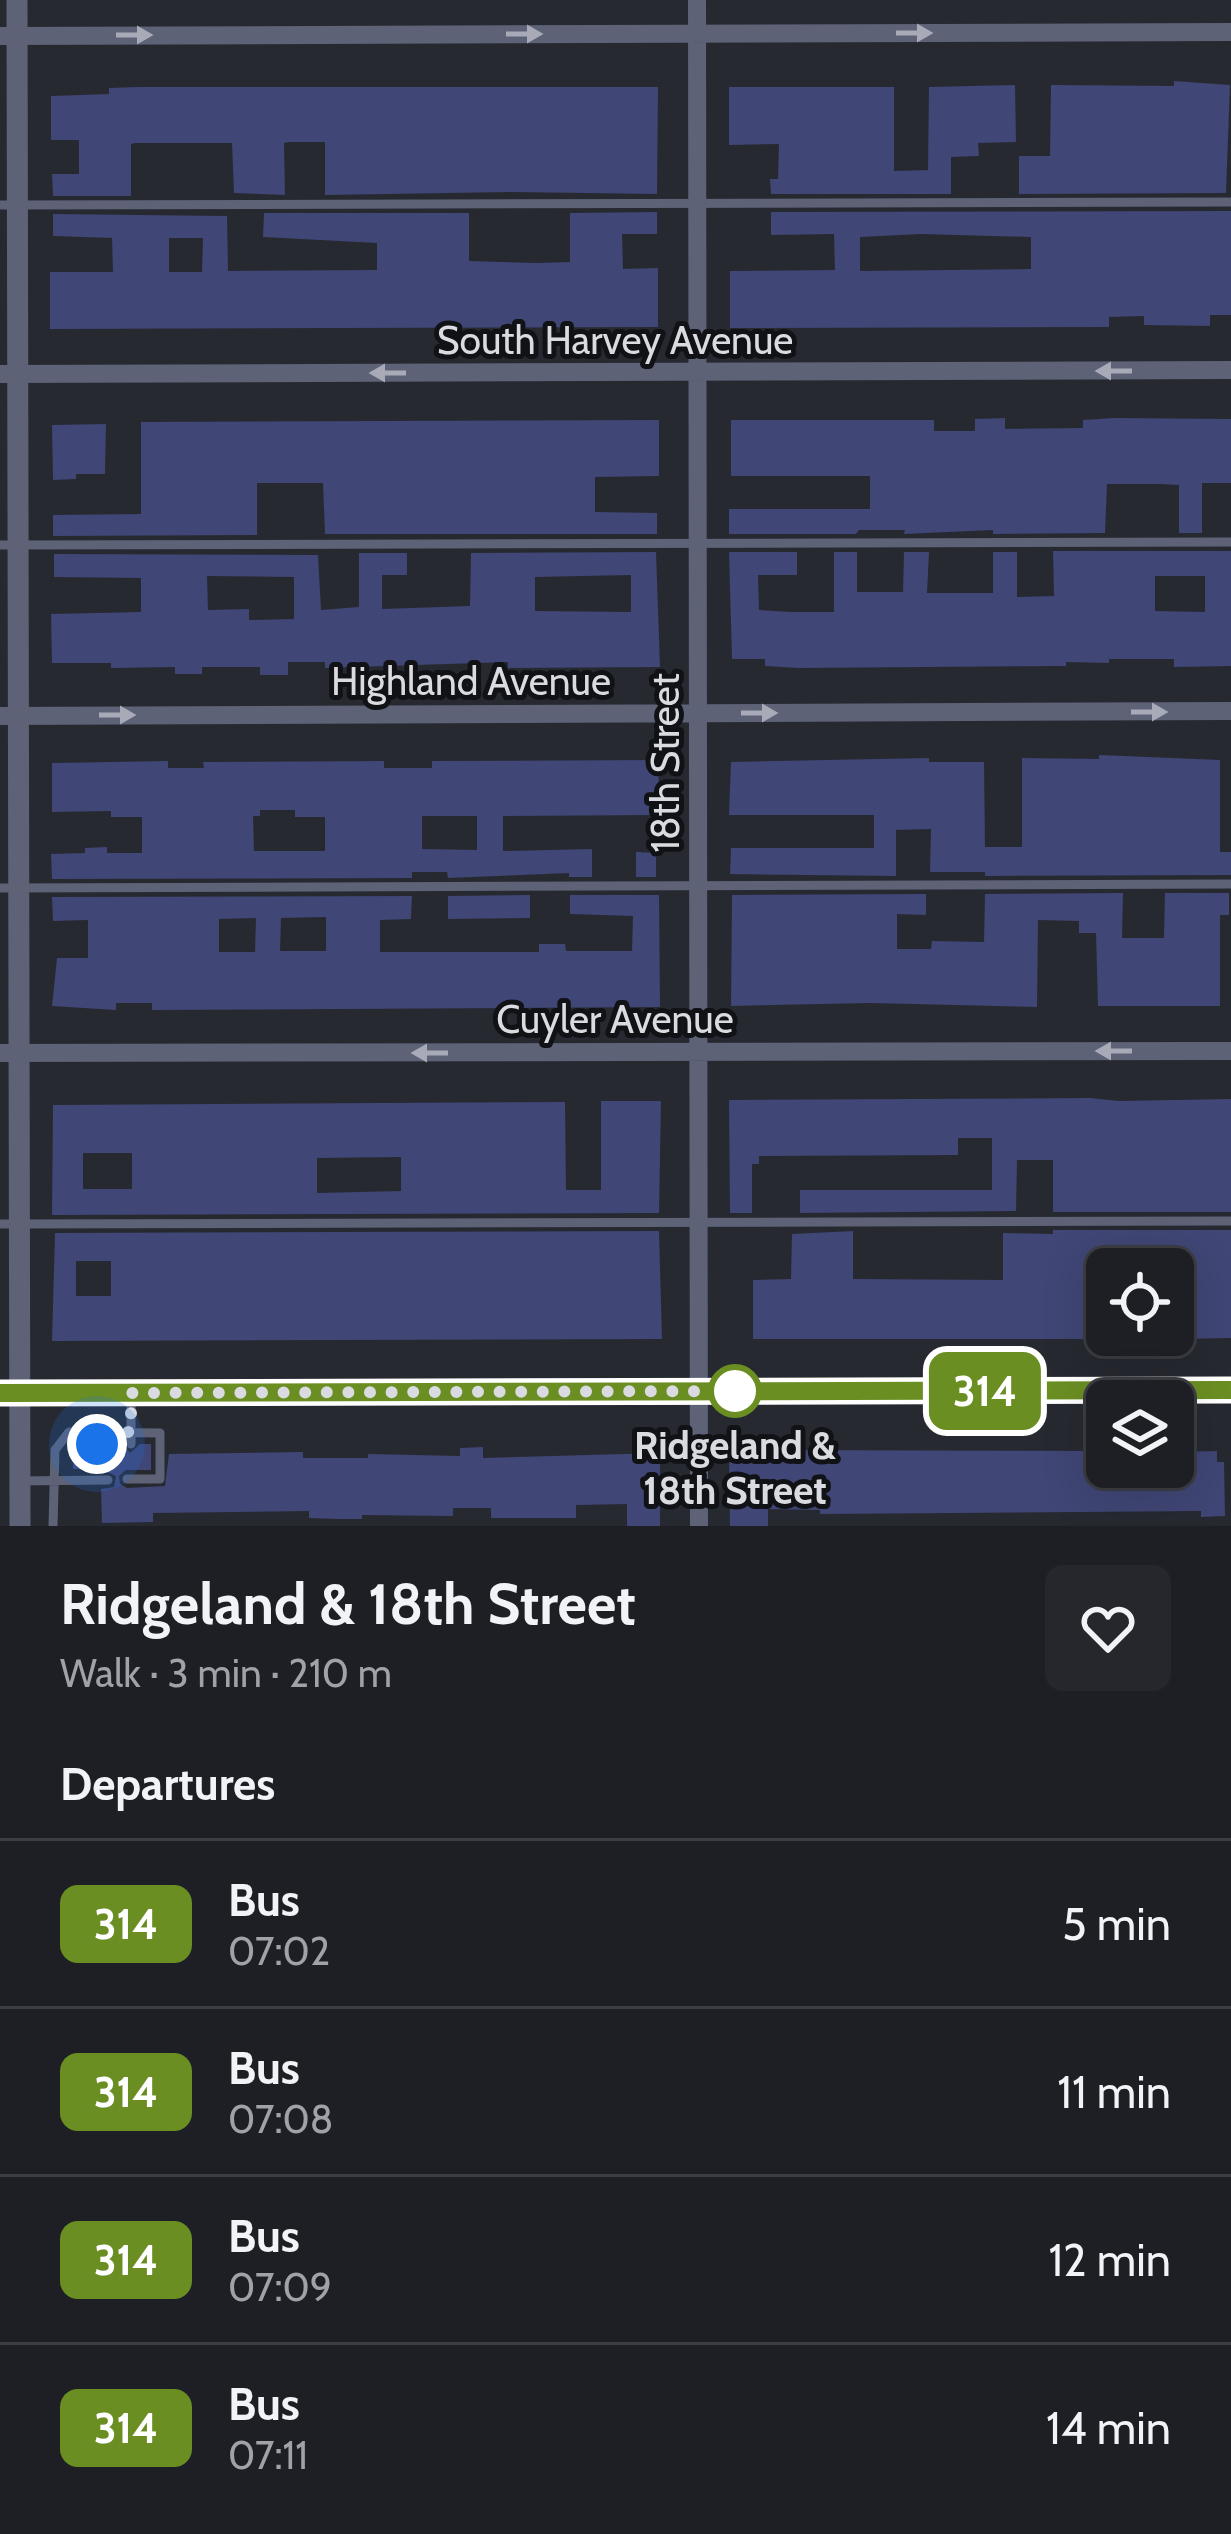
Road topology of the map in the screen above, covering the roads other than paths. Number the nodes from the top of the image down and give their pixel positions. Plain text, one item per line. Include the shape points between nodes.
1 (17, 0) edge
2 (697, 0) edge
3 (1231, 32) edge
4 (697, 34) junction
5 (8, 36) edge
6 (1231, 202) edge
7 (697, 204) junction
8 (8, 205) edge
9 (1231, 370) edge
10 (697, 372) junction
11 (9, 374) edge
12 (1231, 542) edge
13 (698, 543) junction
14 (9, 545) edge
15 (1231, 711) edge
16 (698, 713) junction
17 (9, 716) edge
18 (698, 884) junction
19 (1231, 884) edge
20 (9, 888) edge
21 (1231, 1051) edge
22 (699, 1052) junction
23 (9, 1054) edge
24 (1231, 1221) edge
25 (699, 1222) junction
26 (10, 1224) edge
27 (1231, 1390) edge
28 (699, 1392) junction
29 (10, 1393) edge
30 (131, 1393) junction
31 (131, 1438) junction
32 (100, 1476) dead end
33 (130, 1476) dead end
34 (20, 1480) junction
35 (54, 1480) junction
36 (20, 1526) edge
37 (53, 1526) edge
38 (700, 1526) edge

1 - 5 street
2 - 4 street, 18th Street
4 -> 3 street
5 -> 4 street
4 - 7 street, 18th Street
5 - 8 street
6 - 7 lane
7 - 8 lane
7 - 10 street, 18th Street
8 - 11 street
9 -> 10 street, South Harvey Avenue
10 -> 11 street, South Harvey Avenue
10 - 13 street, 18th Street
11 - 14 street
12 - 13 lane
13 - 14 lane
13 - 16 street, 18th Street
14 - 17 street
16 -> 15 street, Highland Avenue
17 -> 16 street, Highland Avenue
16 - 18 street, 18th Street
17 - 20 street
18 - 19 lane
18 - 20 lane
18 - 22 street, 18th Street
20 - 23 street
21 -> 22 street, Cuyler Avenue
22 -> 23 street, Cuyler Avenue
22 - 25 street, 18th Street
23 - 26 street
24 - 25 lane
25 - 26 lane
25 - 28 street, 18th Street
26 - 29 street
27 - 28 street
28 - 30 street
28 - 38 street, 18th Street
29 - 30 street
29 - 34 street
30 - 31 lane
31 - 33 lane via 160,1432 160,1479
31 - 35 lane via 70,1432 55,1450
32 - 35 lane
34 - 35 lane
34 - 36 street
35 - 37 lane

